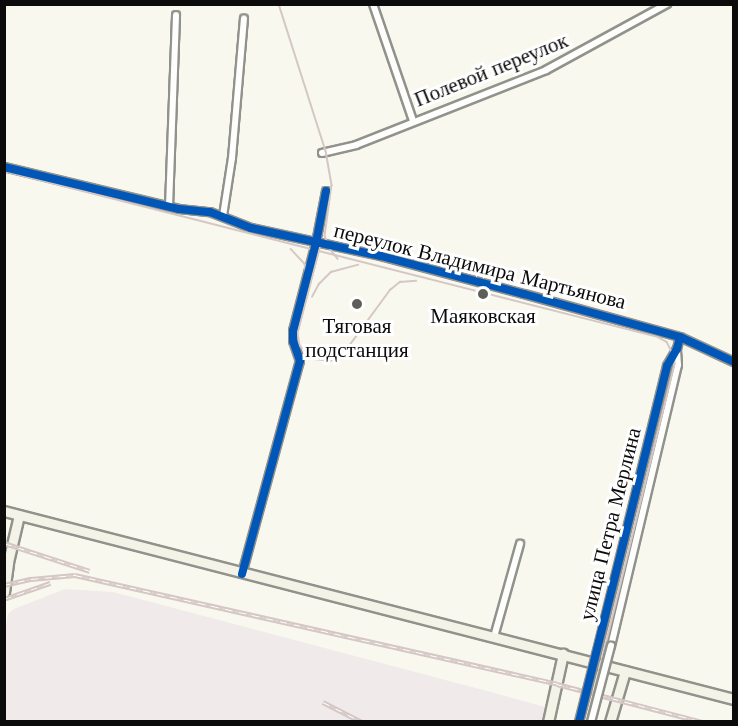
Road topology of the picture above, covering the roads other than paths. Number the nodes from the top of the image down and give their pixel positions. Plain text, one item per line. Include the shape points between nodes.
1 (373, 4) edge
2 (667, 4) edge
3 (176, 15) dead end
4 (244, 19) dead end
5 (413, 121) junction
6 (322, 153) dead end
7 (4, 167) edge
8 (326, 191) dead end
9 (169, 207) junction
10 (223, 216) junction
11 (316, 243) junction
12 (680, 337) junction
13 (677, 349) junction
14 (734, 362) edge
15 (4, 511) edge
16 (19, 515) junction
17 (520, 544) dead end
18 (6, 562) edge
19 (242, 574) junction
20 (4, 592) edge
21 (494, 637) junction
22 (563, 654) junction
23 (625, 671) junction
24 (734, 699) edge
25 (548, 722) edge
26 (579, 722) edge
27 (591, 722) edge
28 (610, 722) edge

1 - 5 street
2 - 5 street, Полевой переулок via 546,70
3 - 9 street
4 - 10 street
5 - 6 street, Полевой переулок via 356,145
7 - 9 street, переулок Владимира Мартьянова
8 - 11 street
9 - 10 street, переулок Владимира Мартьянова
10 - 11 street, переулок Владимира Мартьянова via 251,228
11 - 12 street, переулок Владимира Мартьянова via 381,256
11 - 19 street via 293,331 300,361
12 - 13 street, улица Петра Мерлина
12 - 14 street, переулок Владимира Мартьянова
13 - 26 street, улица Петра Мерлина, bridge via 667,366
13 - 27 street, улица Петра Мерлина, bridge via 678,365
15 - 16 main road
16 - 18 main road
16 - 19 main road
17 - 21 street
18 - 20 main road
19 - 21 main road
21 - 22 main road
22 - 23 main road
22 - 25 main road
23 - 24 main road
23 - 28 main road

